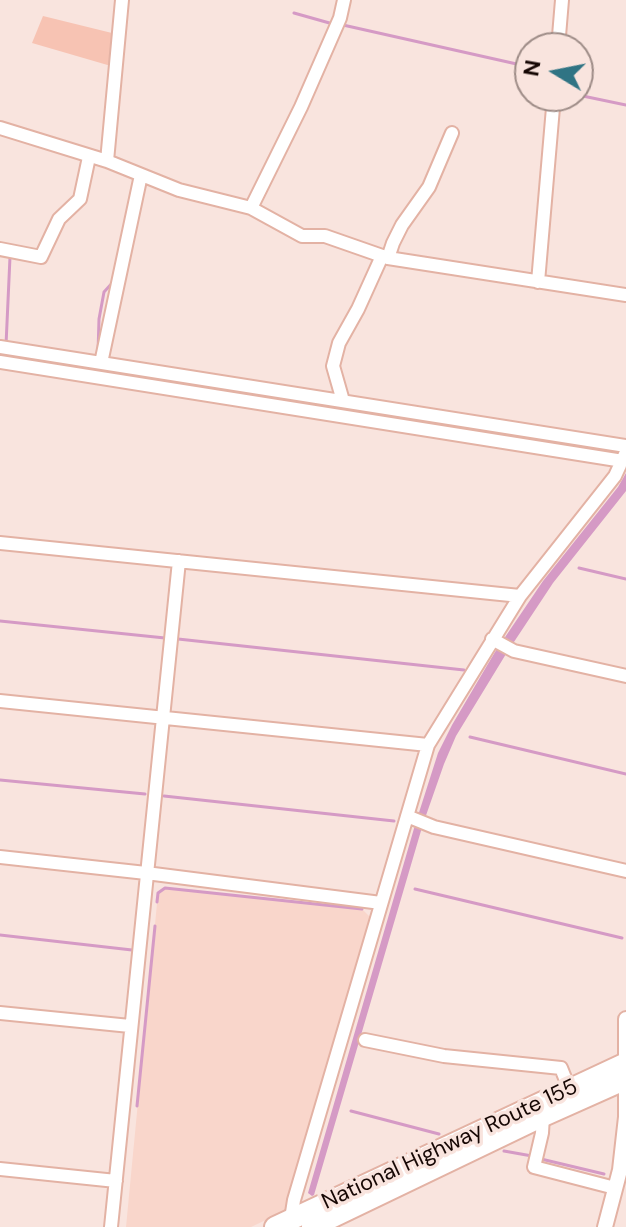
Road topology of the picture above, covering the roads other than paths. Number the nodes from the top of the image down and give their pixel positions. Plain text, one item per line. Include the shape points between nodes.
1 (122, 0) edge
2 (344, 0) edge
3 (562, 0) edge
4 (559, 32) edge
5 (553, 112) edge
6 (0, 128) edge
7 (452, 133) dead end
8 (89, 157) junction
9 (107, 161) junction
10 (141, 175) junction
11 (251, 208) junction
12 (0, 249) edge
13 (385, 257) junction
14 (538, 282) junction
15 (626, 295) edge
16 (0, 347) edge
17 (0, 362) edge
18 (101, 363) junction
19 (343, 401) junction
20 (624, 455) edge
21 (0, 543) edge
22 (179, 561) junction
23 (520, 596) junction
24 (496, 642) junction
25 (626, 676) edge
26 (0, 701) edge
27 (163, 718) junction
28 (428, 745) junction
29 (408, 816) junction
30 (0, 857) edge
31 (626, 871) edge
32 (146, 873) junction
33 (381, 903) junction
34 (0, 1013) edge
35 (626, 1019) edge
36 (130, 1026) junction
37 (365, 1040) dead end
38 (625, 1071) edge
39 (569, 1088) junction
40 (543, 1116) junction
41 (626, 1116) edge
42 (0, 1169) edge
43 (116, 1181) junction
44 (615, 1188) junction
45 (283, 1223) edge
46 (111, 1227) edge
47 (312, 1227) edge
48 (605, 1227) edge

1 - 9 street
2 - 11 street via 301,107
3 - 4 street
5 - 14 street
6 - 8 street
7 - 13 street via 429,187
8 - 9 street
8 - 12 street via 80,199 59,219 41,257
9 - 10 street
10 - 11 street
10 - 18 street
11 - 13 street via 302,236 325,236
13 - 14 street
13 - 19 street via 339,343 333,366
14 - 15 street
16 - 18 street
17 - 20 street
18 - 19 street
19 - 20 street
20 - 23 street via 615,476
21 - 22 street
22 - 23 street
22 - 27 street
23 - 24 street
24 - 25 street via 514,651
24 - 28 street
26 - 27 street
27 - 28 street
27 - 32 street
28 - 29 street
29 - 31 street via 434,827
29 - 33 street
30 - 32 street
32 - 33 street
32 - 36 street
33 - 45 street
34 - 36 street
35 - 38 street
36 - 43 street
37 - 39 street via 444,1056 561,1068
38 - 39 highway, National Highway Route 155
38 - 40 highway, National Highway Route 155
38 - 41 street
39 - 45 highway, National Highway Route 155
40 - 44 street via 534,1167
40 - 47 highway, National Highway Route 155
41 - 44 street
42 - 43 street
43 - 46 street
44 - 48 street

